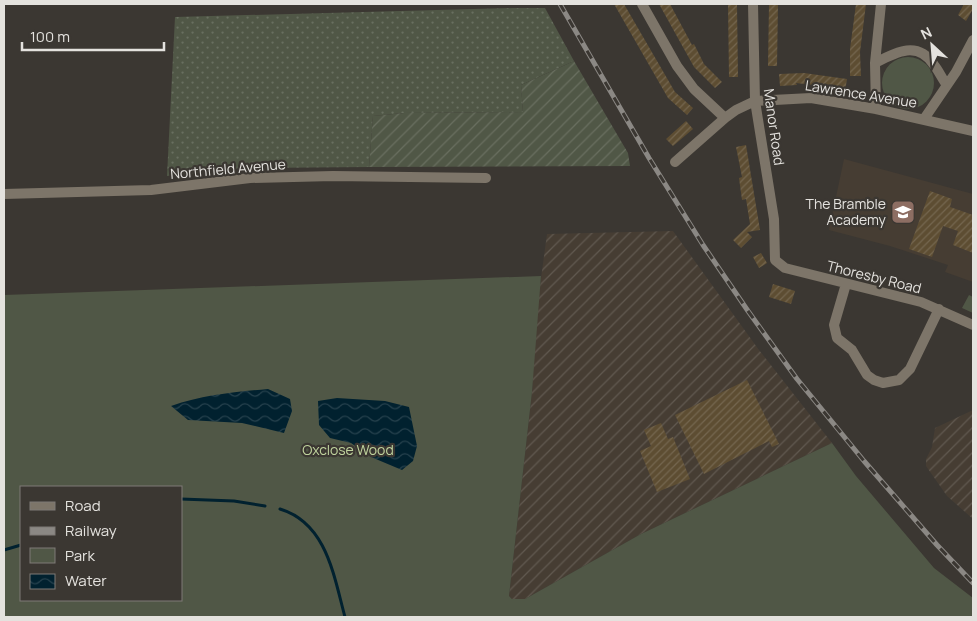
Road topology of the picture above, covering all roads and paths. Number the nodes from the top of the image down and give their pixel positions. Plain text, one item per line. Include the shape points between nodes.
1 (642, 4) edge
2 (753, 4) edge
3 (881, 4) edge
4 (973, 40) edge
5 (875, 63) junction
6 (947, 85) junction
7 (755, 100) junction
8 (876, 108) junction
9 (724, 118) junction
10 (924, 119) junction
11 (973, 131) edge
12 (675, 162) dead end
13 (486, 178) dead end
14 (4, 194) edge
15 (774, 252) joint
16 (846, 284) junction
17 (939, 309) junction
18 (973, 325) edge

1 - 9 street via 677,66 694,89
2 - 7 street, Manor Road
3 - 5 street
4 - 6 street
5 - 6 street via 900,51 922,53 930,59
5 - 8 street
6 - 10 street
7 - 8 street, Lawrence Avenue via 811,98
7 - 9 street, Lawrence Avenue
7 - 15 street, Manor Road via 774,219
8 - 10 street, Lawrence Avenue
9 - 12 street, Lawrence Avenue
10 - 11 street, Lawrence Avenue
13 - 14 street, Northfield Avenue via 250,178 151,190
15 - 16 street, Thoresby Road via 775,260 785,268
16 - 17 street, Thoresby Road
16 - 17 street via 834,325 837,338 852,350 867,375 883,383 899,380 910,370
17 - 18 street, Thoresby Road

